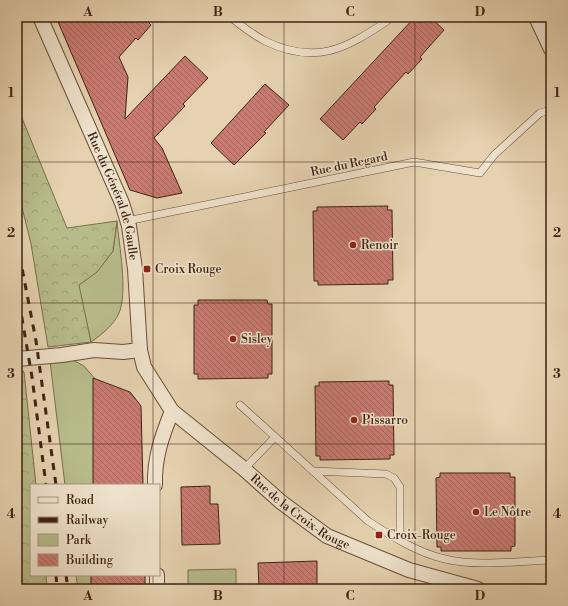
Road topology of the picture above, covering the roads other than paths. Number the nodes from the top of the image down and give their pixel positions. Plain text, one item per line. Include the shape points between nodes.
1 (40, 17) edge
2 (230, 17) edge
3 (536, 17) edge
4 (387, 21) dead end
5 (551, 50) edge
6 (551, 110) edge
7 (128, 221) junction
8 (140, 350) junction
9 (17, 359) edge
10 (153, 384) joint
11 (240, 405) dead end
12 (172, 411) junction
13 (275, 436) junction
14 (244, 469) junction
15 (314, 471) junction
16 (155, 484) edge
17 (400, 539) junction
18 (551, 560) edge
19 (157, 576) edge
20 (157, 589) edge
21 (478, 589) edge

1 - 7 street, Rue du Général de Gaulle
2 - 4 lane via 264,40 290,51 316,54 336,49 368,34
3 - 5 street
6 - 7 lane, Rue du Regard via 540,112 494,155 480,174 414,162
7 - 8 street, Rue du Général de Gaulle via 135,269
8 - 9 street via 94,350
8 - 10 street, Rue du Général de Gaulle via 144,367
10 - 12 street, Rue de la Croix-Rouge
11 - 13 lane
12 - 14 street, Rue de la Croix-Rouge
12 - 16 street via 160,440 154,468
13 - 14 lane
13 - 15 lane
14 - 21 street, Rue de la Croix-Rouge via 281,502 327,536 409,570
15 - 17 lane via 368,521
15 - 17 lane via 386,474 394,478 400,487
17 - 18 lane via 444,559 467,562
19 - 20 street

